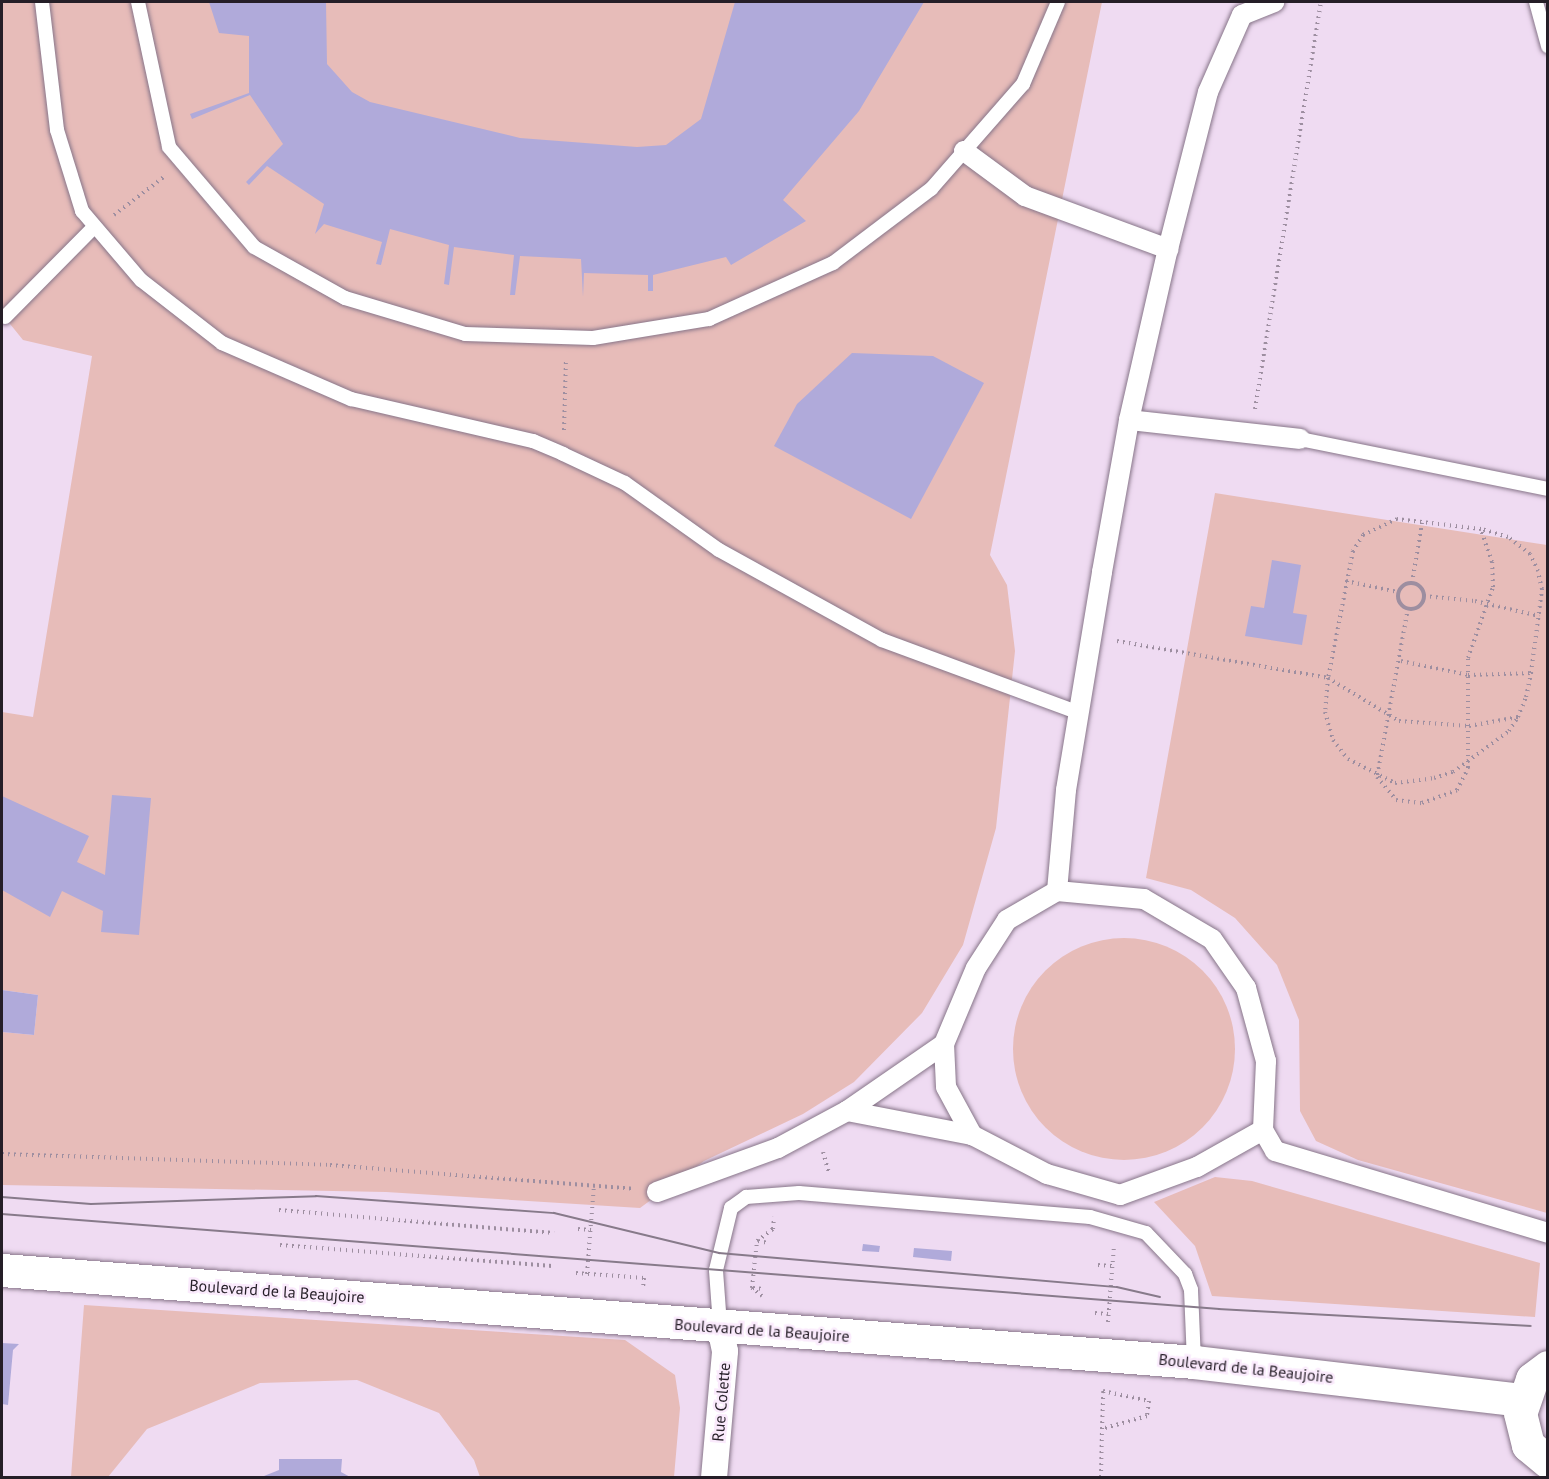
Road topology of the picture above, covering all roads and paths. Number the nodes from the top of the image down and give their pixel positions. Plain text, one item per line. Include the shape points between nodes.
1 (42, 2) edge
2 (138, 2) edge
3 (1058, 2) edge
4 (1274, 2) edge
5 (1321, 2) edge
6 (1536, 2) edge
7 (1548, 46) edge
8 (964, 151) junction
9 (183, 163) junction
10 (93, 228) junction
11 (1168, 249) junction
12 (4, 317) dead end
13 (565, 382) dead end
14 (1129, 420) junction
15 (1254, 434) junction
16 (1300, 439) joint
17 (564, 454) junction
18 (1548, 489) edge
19 (1422, 523) junction
20 (1481, 529) junction
21 (1346, 581) junction
22 (1412, 583) junction
23 (1398, 592) junction
24 (1424, 596) junction
25 (1485, 603) junction
26 (1408, 608) junction
27 (1539, 616) junction
28 (1091, 636) junction
29 (1401, 660) junction
30 (1531, 673) junction
31 (1468, 675) junction
32 (1328, 678) junction
33 (1078, 713) junction
34 (1518, 717) junction
35 (1389, 718) junction
36 (1469, 726) junction
37 (1469, 760) junction
38 (1377, 777) junction
39 (1057, 891) junction
40 (944, 1044) junction
41 (847, 1111) junction
42 (1263, 1130) junction
43 (972, 1134) junction
44 (2, 1154) edge
45 (594, 1185) junction
46 (657, 1192) joint
47 (777, 1194) junction
48 (279, 1210) dead end
49 (1116, 1221) junction
50 (578, 1229) dead end
51 (591, 1230) junction
52 (554, 1233) dead end
53 (1548, 1233) edge
54 (757, 1241) junction
55 (769, 1243) dead end
56 (280, 1245) dead end
57 (1098, 1265) dead end
58 (552, 1266) dead end
59 (1112, 1266) junction
60 (2, 1270) edge
61 (576, 1273) dead end
62 (752, 1288) junction
63 (764, 1289) dead end
64 (1095, 1313) dead end
65 (1548, 1313) edge
66 (1108, 1314) junction
67 (720, 1327) junction
68 (1548, 1328) edge
69 (769, 1331) junction
70 (1105, 1356) junction
71 (1194, 1362) junction
72 (1548, 1367) edge
73 (1521, 1400) junction
74 (1102, 1429) junction
75 (1548, 1462) edge
76 (1101, 1477) edge
77 (714, 1478) edge

1 - 10 lane via 57,130
2 - 9 lane via 170,147
3 - 8 lane via 1023,84
4 - 11 street via 1242,15 1208,92
5 - 15 path via 1257,382
6 - 7 lane
8 - 9 lane via 931,189 833,263 709,319 593,338 465,334 345,298 254,247
8 - 11 street via 1024,196
9 - 10 path
10 - 12 lane
10 - 17 lane via 141,280 222,343 351,399 533,441
11 - 14 street
13 - 17 path
14 - 15 street
14 - 28 street
15 - 16 street
16 - 18 lane
17 - 33 lane via 625,483 719,550 882,640
19 - 20 path
19 - 21 path via 1397,519 1363,535
19 - 22 path
20 - 25 path via 1492,562 1493,587
20 - 27 path via 1508,537 1530,554 1542,589
21 - 23 path
21 - 32 path
22 - 23 path
22 - 24 path
23 - 26 path
24 - 25 path
24 - 26 path via 1418,606
25 - 27 path
25 - 31 path via 1472,638
26 - 29 path
27 - 30 path
28 - 32 path
28 - 33 street
29 - 31 path
29 - 35 path
30 - 31 path
30 - 34 path
31 - 36 path
32 - 35 path
32 - 38 path via 1325,712 1333,740 1348,759
33 - 39 street
34 - 36 path
34 - 37 path via 1496,742
35 - 36 path
35 - 38 path
36 - 37 path
37 - 38 path via 1453,772 1414,782
37 - 38 path via 1457,790 1422,803 1396,800
39 - 40 street via 1007,920 976,968
39 - 42 street via 1144,899 1212,939 1246,988 1266,1061
40 - 41 street
40 - 43 street via 946,1087
41 - 43 street
41 - 46 street via 778,1148
42 - 43 street via 1197,1167 1120,1195 1047,1174
42 - 53 street via 1275,1151
44 - 45 path via 330,1165
45 - 46 path
45 - 51 path
47 - 49 lane
47 - 54 path via 773,1229
47 - 67 lane via 746,1197 731,1208 716,1270
48 - 52 path
49 - 59 path
49 - 71 lane via 1146,1233 1185,1274 1191,1290
50 - 51 path
51 - 61 path via 587,1274
54 - 55 path
54 - 62 path
56 - 58 path
57 - 59 path
59 - 66 path
60 - 67 main road, Boulevard de la Beaujoire
62 - 63 path
62 - 69 path via 771,1302
64 - 66 path
65 - 68 path
66 - 70 path
67 - 69 main road, Boulevard de la Beaujoire
67 - 77 street, Rue Colette via 725,1350
69 - 70 main road, Boulevard de la Beaujoire
70 - 71 main road, Boulevard de la Beaujoire
71 - 73 main road, Boulevard de la Beaujoire
72 - 73 main road
73 - 75 main road via 1521,1429 1528,1445
74 - 74 path via 1148,1416 1149,1401 1103,1391
74 - 76 path

